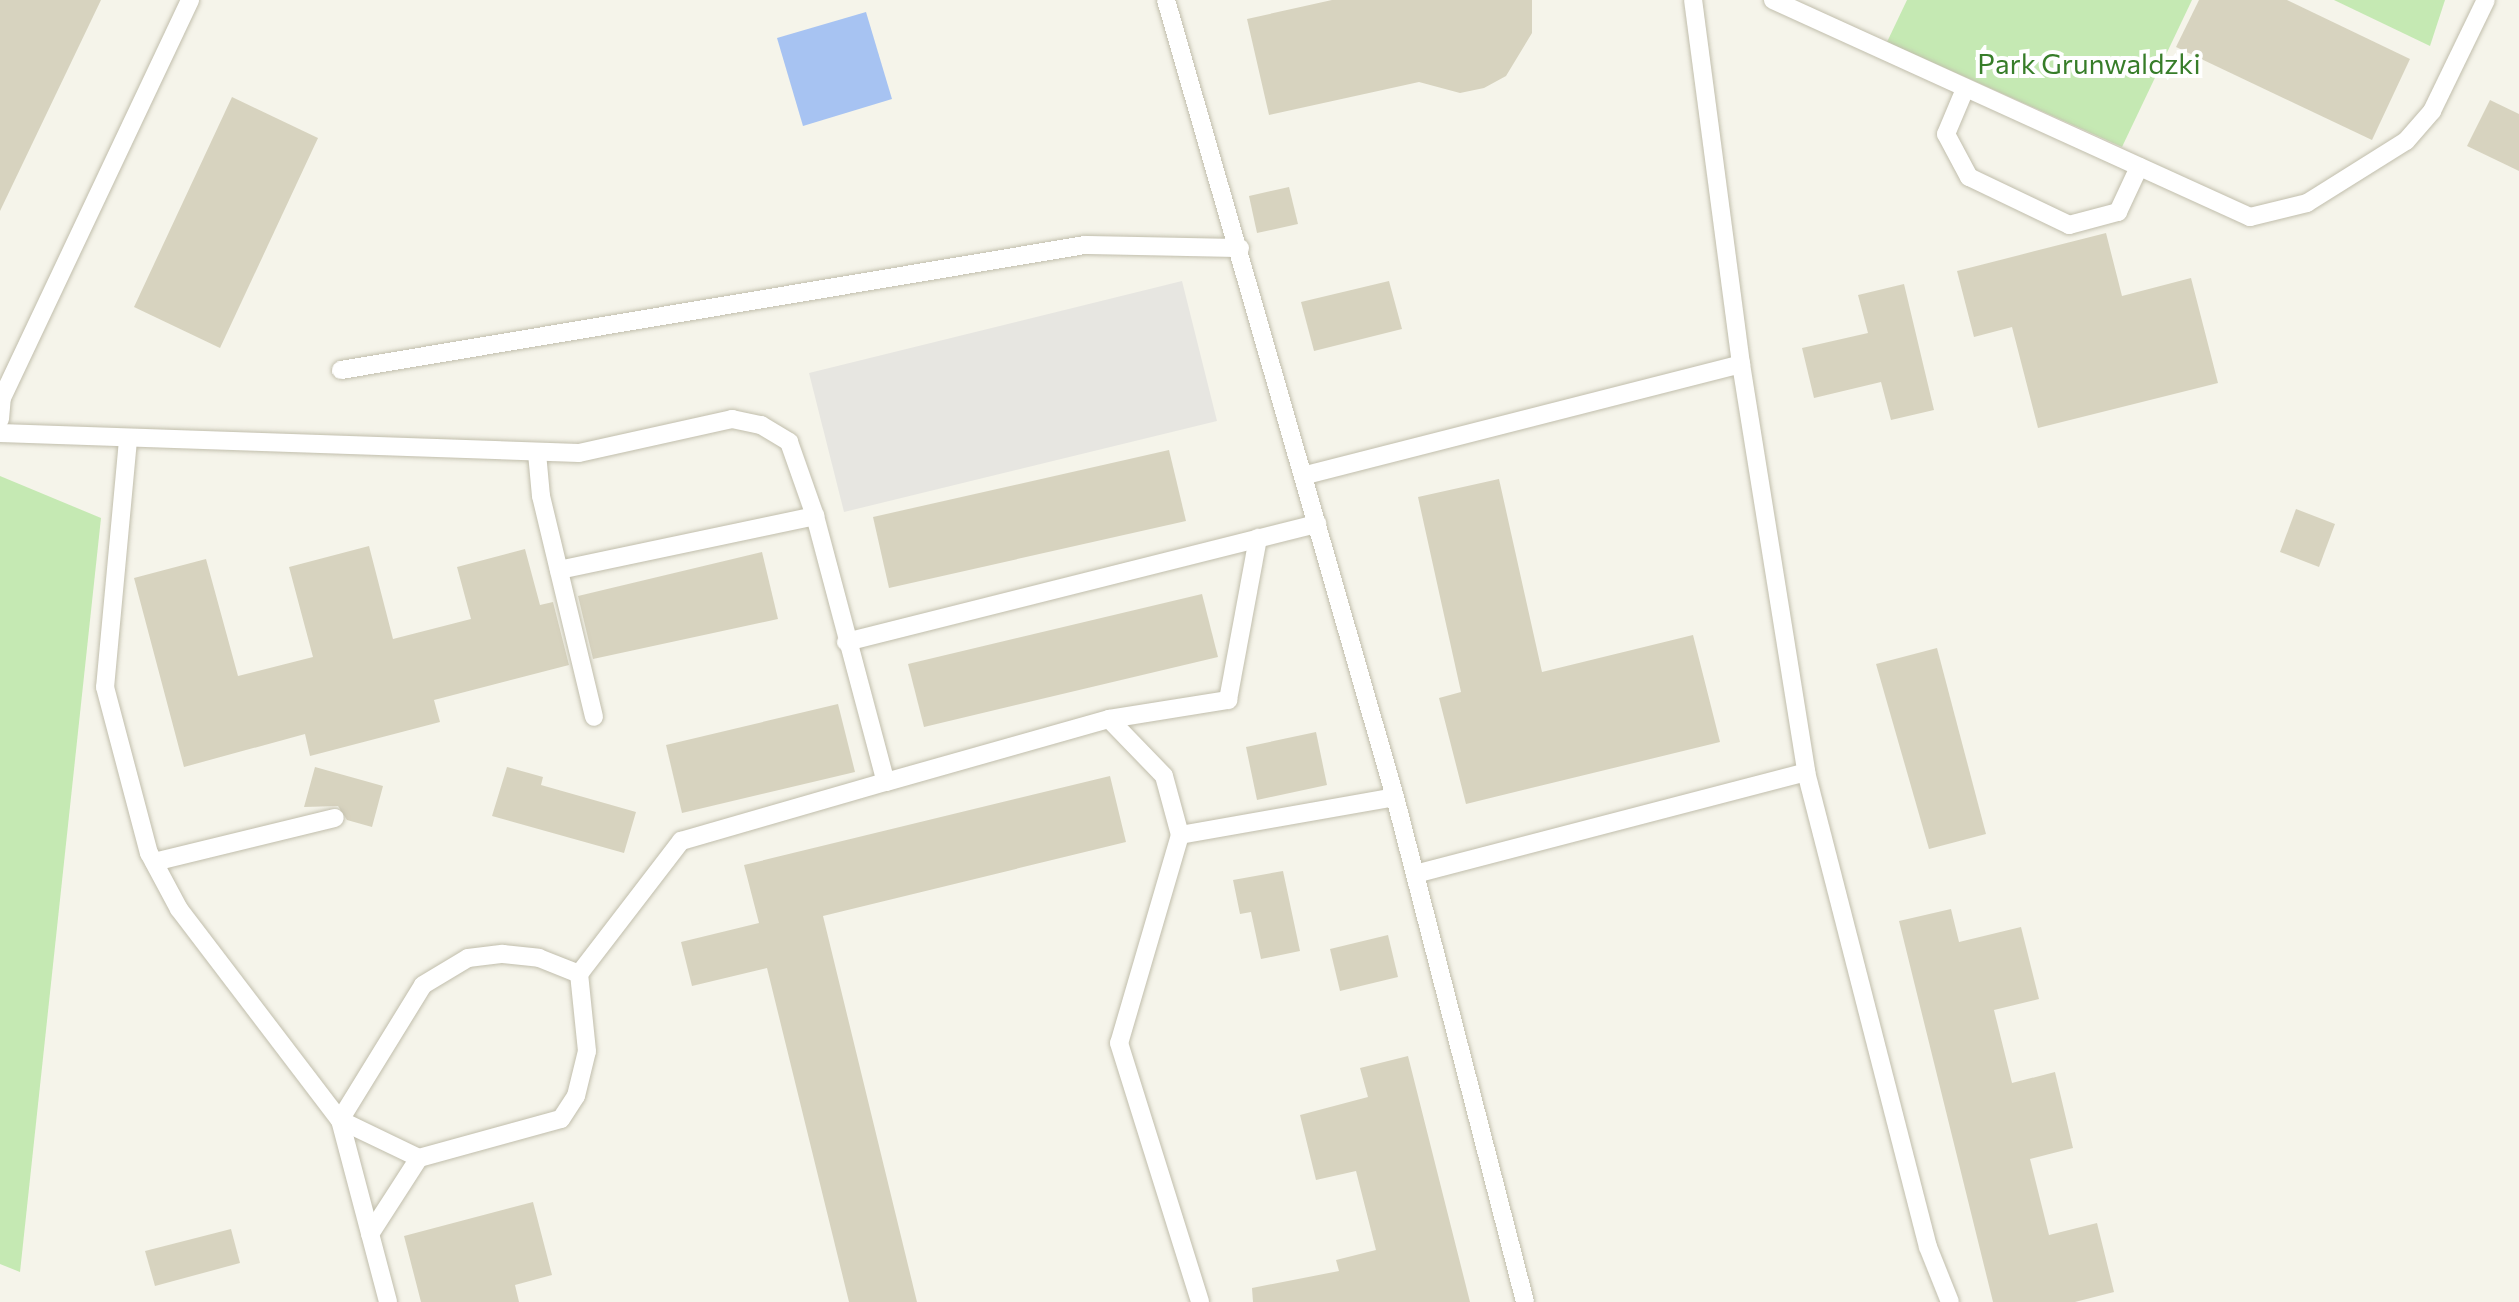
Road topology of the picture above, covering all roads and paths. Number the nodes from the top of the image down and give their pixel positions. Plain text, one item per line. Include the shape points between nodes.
1 (190, 0) edge
2 (1166, 0) edge
3 (1693, 0) edge
4 (1773, 0) edge
5 (2486, 0) edge
6 (1965, 89) junction
7 (2139, 168) junction
8 (1240, 248) junction
9 (1741, 364) junction
10 (340, 370) dead end
11 (0, 419) edge
12 (0, 433) edge
13 (128, 440) junction
14 (537, 453) junction
15 (1306, 475) junction
16 (815, 516) junction
17 (1317, 524) junction
18 (1258, 538) junction
19 (559, 570) junction
20 (846, 642) junction
21 (594, 717) dead end
22 (1109, 719) junction
23 (1806, 772) junction
24 (886, 782) junction
25 (1395, 797) junction
26 (335, 818) dead end
27 (1180, 835) junction
28 (154, 862) junction
29 (1420, 873) junction
30 (580, 974) junction
31 (340, 1120) junction
32 (419, 1158) junction
33 (370, 1234) junction
34 (388, 1302) edge
35 (1200, 1302) edge
36 (1526, 1302) edge
37 (1950, 1302) edge

1 - 11 lane via 2,398
2 - 8 lane
3 - 9 lane
4 - 6 lane
5 - 7 lane via 2419,126 2359,175 2307,203 2250,217
6 - 7 lane
6 - 7 lane via 1946,134 1969,178 2069,225 2118,212
8 - 10 lane via 1084,245
8 - 15 lane
9 - 15 lane
9 - 23 lane
12 - 13 lane
13 - 14 lane
13 - 28 lane via 105,687
14 - 16 lane via 579,453 732,419 761,425 789,442
14 - 19 lane
15 - 17 lane
16 - 19 lane
16 - 20 lane
17 - 18 lane
17 - 25 lane
18 - 20 lane
18 - 22 lane via 1228,700
19 - 21 lane
20 - 24 lane
22 - 24 lane
22 - 27 lane via 1164,776
23 - 29 lane
23 - 37 lane via 1928,1247
24 - 30 lane via 681,841
25 - 27 lane
25 - 29 lane
26 - 28 lane
27 - 35 lane via 1120,1042
28 - 31 lane via 179,909
29 - 36 lane
30 - 31 lane via 539,958 503,954 468,958 423,985
30 - 32 lane via 587,1051 576,1096 561,1119
31 - 32 lane
31 - 33 lane
32 - 33 lane
33 - 34 lane

